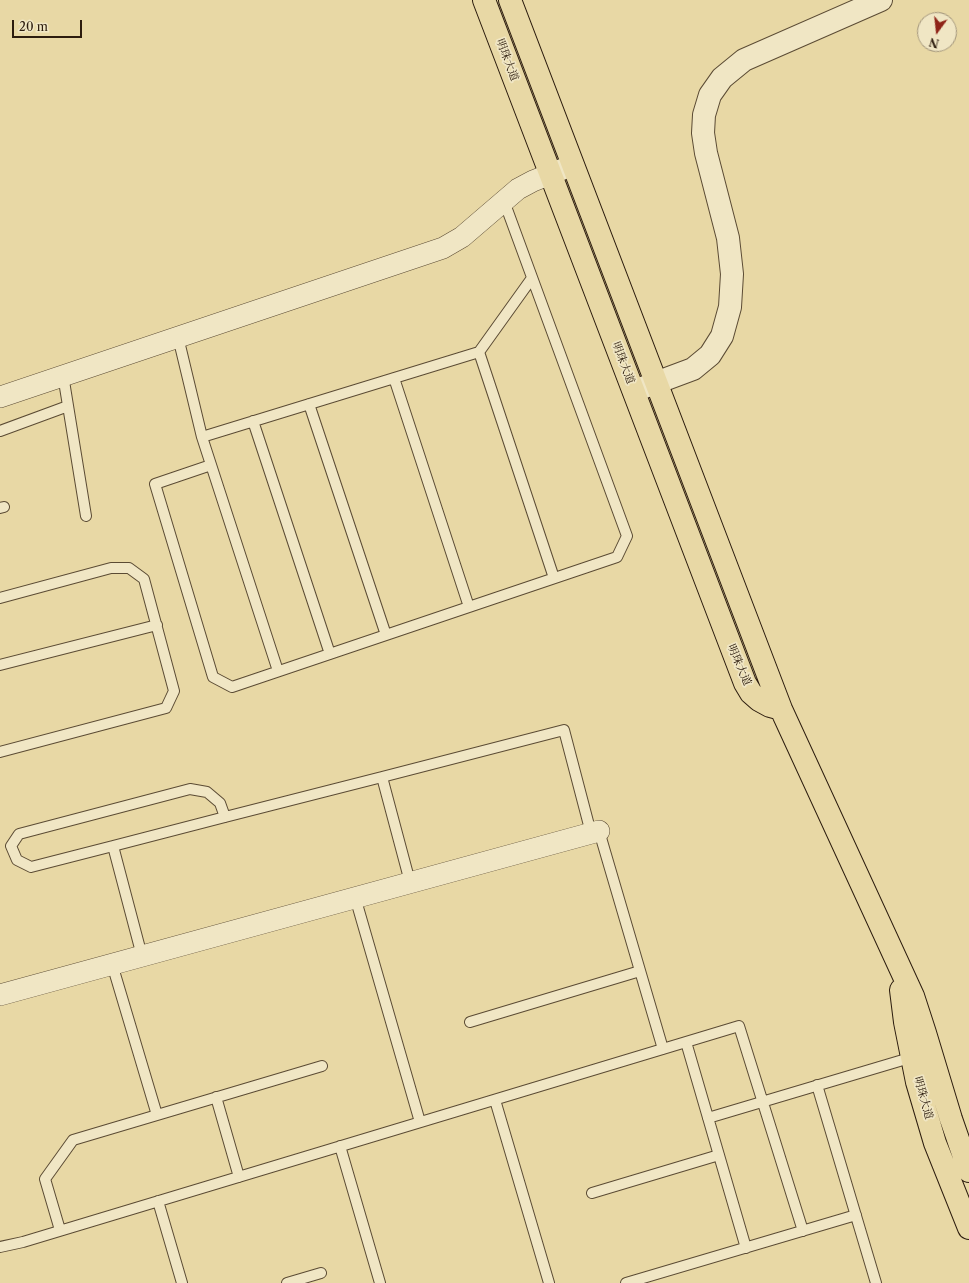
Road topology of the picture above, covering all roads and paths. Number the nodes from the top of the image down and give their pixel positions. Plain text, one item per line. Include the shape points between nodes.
1 (484, 0) edge
2 (510, 0) edge
3 (881, 0) edge
4 (573, 165) junction
5 (551, 174) junction
6 (504, 201) junction
7 (532, 278) junction
8 (178, 337) junction
9 (479, 352) junction
10 (63, 375) junction
11 (394, 378) junction
12 (656, 383) junction
13 (634, 391) junction
14 (0, 397) edge
15 (309, 404) junction
16 (68, 406) junction
17 (253, 421) junction
18 (0, 431) edge
19 (202, 437) junction
20 (211, 465) junction
21 (86, 516) dead end
22 (554, 578) junction
23 (0, 598) edge
24 (469, 607) junction
25 (157, 625) junction
26 (386, 635) junction
27 (330, 654) junction
28 (0, 665) edge
29 (278, 671) junction
30 (781, 709) junction
31 (0, 752) edge
32 (382, 777) junction
33 (225, 817) junction
34 (595, 832) junction
35 (113, 846) junction
36 (410, 882) junction
37 (355, 897) junction
38 (142, 956) junction
39 (112, 964) junction
40 (640, 971) junction
41 (0, 995) edge
42 (470, 1022) dead end
43 (686, 1042) junction
44 (663, 1049) junction
45 (922, 1054) junction
46 (322, 1066) dead end
47 (818, 1085) junction
48 (216, 1097) junction
49 (495, 1100) junction
50 (763, 1101) junction
51 (157, 1115) junction
52 (708, 1118) junction
53 (420, 1122) junction
54 (340, 1146) junction
55 (719, 1155) junction
56 (969, 1171) edge
57 (239, 1177) junction
58 (592, 1193) dead end
59 (158, 1201) junction
60 (856, 1215) junction
61 (969, 1228) edge
62 (60, 1230) junction
63 (803, 1231) junction
64 (0, 1247) edge
65 (746, 1248) junction
66 (321, 1273) dead end
67 (660, 1273) junction
68 (182, 1283) edge
69 (287, 1283) edge
70 (380, 1283) edge
71 (549, 1283) edge
72 (626, 1283) edge
73 (663, 1283) edge
74 (876, 1283) edge

1 - 5 main road, 明珠大道
2 - 4 main road, 明珠大道
3 - 12 street via 744,60 722,78 710,95 704,115 703,132 728,238 732,274 730,307 722,336 710,355 692,369
4 - 5 street
4 - 12 main road, 明珠大道
5 - 6 street via 518,189
5 - 13 main road, 明珠大道
6 - 7 lane
6 - 8 street via 462,237 443,248
7 - 9 lane
7 - 22 lane via 627,536 617,557
8 - 10 street
8 - 19 lane
9 - 11 lane
9 - 22 lane
10 - 14 street
10 - 16 lane
11 - 15 lane
11 - 24 lane
12 - 13 street
12 - 30 main road, 明珠大道
13 - 30 main road, 明珠大道 via 745,683 751,693 760,700
15 - 17 lane
15 - 26 lane
16 - 18 lane
16 - 21 lane
17 - 19 lane
17 - 27 lane
19 - 20 lane
20 - 29 lane
20 - 29 lane via 155,484 214,677 232,687
22 - 24 lane
23 - 25 lane via 110,568 129,568 144,579
24 - 26 lane
25 - 28 lane
25 - 31 lane via 174,691 166,708
26 - 27 lane
27 - 29 lane
30 - 45 main road, 明珠大道 via 898,963 905,1022
32 - 33 lane
32 - 34 lane via 564,730
32 - 36 lane
33 - 35 lane
33 - 35 lane via 220,803 207,792 190,789 19,834 11,846 17,860 31,867
34 - 36 street
34 - 40 lane
35 - 38 lane
36 - 37 street
37 - 38 street
37 - 53 lane
38 - 39 street
39 - 41 street
39 - 51 lane
40 - 42 lane
40 - 44 lane
43 - 44 lane
43 - 50 lane via 739,1026
43 - 52 lane
44 - 49 lane
45 - 47 lane
45 - 56 main road, 明珠大道 via 951,1119
45 - 61 main road, 明珠大道 via 918,1082 935,1142
46 - 48 lane
47 - 50 lane
47 - 60 lane
48 - 51 lane
48 - 57 lane
49 - 53 lane
49 - 71 lane
50 - 52 lane
50 - 63 lane
51 - 62 lane via 73,1140 46,1179
52 - 55 lane
53 - 54 lane
54 - 57 lane
54 - 70 lane
55 - 58 lane
55 - 65 lane
57 - 59 lane
59 - 62 lane
59 - 68 lane
60 - 63 lane
60 - 74 lane
62 - 64 lane
63 - 65 lane
65 - 67 lane
66 - 69 lane
67 - 72 lane
67 - 73 lane

